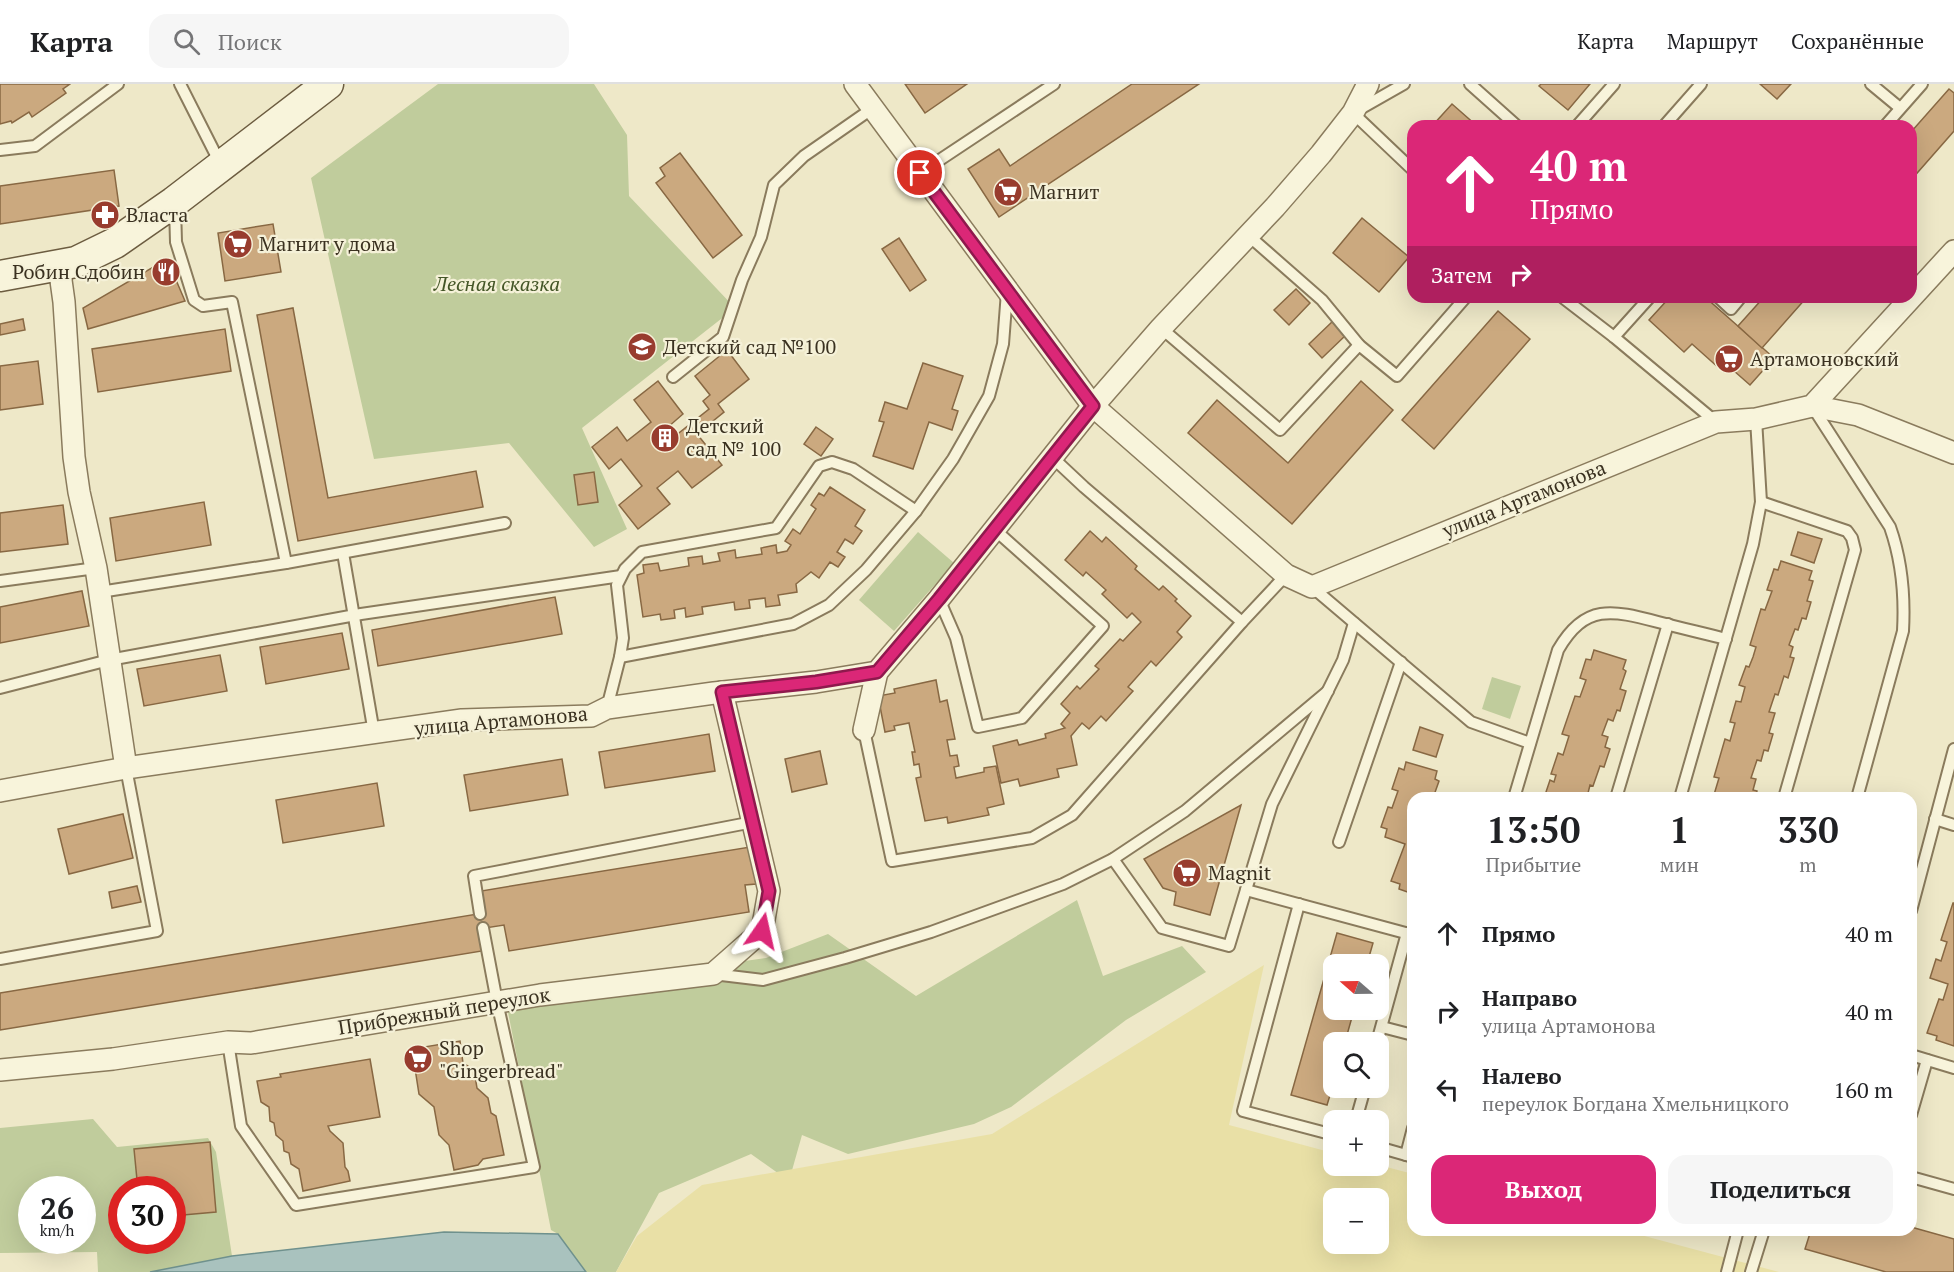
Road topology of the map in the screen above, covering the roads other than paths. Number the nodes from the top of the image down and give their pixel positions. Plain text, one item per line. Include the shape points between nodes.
1 (118, 84) edge
2 (180, 84) edge
3 (328, 84) edge
4 (1054, 84) edge
5 (1368, 84) edge
6 (1404, 84) edge
7 (1470, 84) edge
8 (1614, 84) edge
9 (1701, 84) edge
10 (1871, 84) edge
11 (1922, 84) edge
12 (864, 92) edge
13 (1900, 108) junction
14 (1353, 113) junction
15 (1509, 120) edge
16 (1582, 120) edge
17 (1669, 120) edge
18 (1890, 120) edge
19 (0, 150) edge
20 (1407, 164) edge
21 (222, 166) junction
22 (920, 173) junction
23 (174, 202) junction
24 (1249, 236) junction
25 (1954, 251) edge
26 (59, 266) junction
27 (0, 276) edge
28 (1917, 291) edge
29 (1006, 292) junction
30 (1461, 303) edge
31 (1570, 303) edge
32 (1645, 303) edge
33 (1724, 303) edge
34 (1736, 303) edge
35 (1906, 303) edge
36 (1161, 328) junction
37 (1614, 338) junction
38 (1359, 345) junction
39 (673, 377) dead end
40 (1093, 406) junction
41 (1812, 406) junction
42 (1756, 418) junction
43 (1716, 422) junction
44 (1954, 453) edge
45 (1052, 457) junction
46 (1761, 502) junction
47 (916, 511) junction
48 (505, 523) dead end
49 (994, 529) junction
50 (344, 553) junction
51 (286, 563) junction
52 (96, 568) junction
53 (1286, 575) junction
54 (621, 576) junction
55 (0, 581) edge
56 (1312, 586) junction
57 (100, 592) junction
58 (939, 599) junction
59 (354, 616) junction
60 (1242, 622) junction
61 (1354, 622) junction
62 (1668, 624) junction
63 (1726, 639) junction
64 (620, 657) junction
65 (109, 660) junction
66 (1401, 662) junction
67 (877, 672) junction
68 (0, 688) edge
69 (1328, 691) junction
70 (722, 692) junction
71 (607, 708) junction
72 (864, 730) joint
73 (374, 733) junction
74 (1530, 743) junction
75 (1954, 749) edge
76 (126, 768) junction
77 (0, 791) edge
78 (1516, 792) edge
79 (1618, 792) edge
80 (1682, 792) edge
81 (1786, 792) edge
82 (1859, 792) edge
83 (1935, 819) junction
84 (753, 822) junction
85 (1954, 825) edge
86 (1339, 842) dead end
87 (1113, 858) junction
88 (1917, 888) edge
89 (1246, 890) junction
90 (1299, 904) junction
91 (480, 914) dead end
92 (483, 928) dead end
93 (1407, 933) edge
94 (1407, 944) edge
95 (0, 959) edge
96 (713, 974) junction
97 (497, 1002) junction
98 (1382, 1026) junction
99 (1380, 1032) edge
100 (1407, 1033) edge
101 (228, 1042) junction
102 (1917, 1057) edge
103 (1927, 1060) junction
104 (1954, 1068) edge
105 (0, 1070) edge
106 (1917, 1079) edge
107 (1323, 1132) edge
108 (1389, 1150) edge
109 (1407, 1155) edge
110 (1917, 1179) edge
111 (1954, 1189) edge
112 (1736, 1236) edge
113 (1762, 1236) edge
114 (1726, 1272) edge
115 (1751, 1272) edge

1 - 19 lane via 35,146
2 - 21 lane
3 - 21 main road
4 - 22 lane
5 - 14 street
6 - 14 lane
7 - 15 lane
8 - 16 lane
9 - 17 lane
10 - 13 lane
11 - 13 lane
12 - 22 street
12 - 39 lane via 774,185 761,237 723,337
13 - 18 lane
14 - 20 lane
14 - 24 street
21 - 23 main road
22 - 29 street
23 - 26 main road via 115,243
23 - 51 lane via 176,242 194,300 203,306 232,302
24 - 36 street
24 - 38 lane via 1322,300
25 - 28 street
26 - 27 main road
26 - 52 street via 74,457
29 - 40 street
29 - 47 lane via 1003,344 989,396 953,459
30 - 38 lane via 1397,376
31 - 37 lane
32 - 37 lane
33 - 34 lane via 1731,309
35 - 41 street
36 - 38 lane via 1280,430
36 - 40 street
37 - 43 lane
40 - 45 street
40 - 53 street
41 - 42 street, улица Артамонова
41 - 44 street via 1858,415
41 - 82 lane via 1890,527 1901,570 1903,631
42 - 43 street, улица Артамонова
42 - 46 lane
43 - 56 street, улица Артамонова
45 - 49 street
45 - 60 lane
46 - 63 lane
46 - 81 lane via 1847,531 1855,550
47 - 54 lane via 853,469 832,462 819,466 777,528 642,552
47 - 64 lane via 866,570 829,605 793,624
48 - 50 lane
49 - 58 street
49 - 58 lane via 1103,626 1022,718 978,727 956,638
50 - 51 lane
50 - 59 lane
51 - 57 lane
52 - 55 lane
52 - 57 street
53 - 56 street
53 - 60 lane
54 - 59 lane
54 - 64 lane via 617,585 623,638
56 - 61 lane
57 - 65 street
58 - 67 street
59 - 65 lane
59 - 73 lane
60 - 72 lane via 1072,815 1032,838 892,861
61 - 66 lane
61 - 69 lane via 1343,660
62 - 63 lane
62 - 74 lane via 1610,612 1581,621 1558,650
62 - 79 lane
63 - 80 lane
64 - 71 lane
65 - 68 lane
65 - 76 street
66 - 74 lane via 1471,722
66 - 86 lane
67 - 70 street, улица Артамонова
67 - 72 street
69 - 87 lane via 1185,810
69 - 89 lane via 1272,804
70 - 71 street, улица Артамонова
70 - 84 street
71 - 73 street, улица Артамонова via 591,716 462,720
73 - 76 street, улица Артамонова
74 - 78 lane
75 - 83 lane
76 - 77 street, улица Артамонова
76 - 95 lane via 157,931
83 - 85 lane
83 - 88 lane
84 - 91 lane via 474,876
84 - 96 street via 769,891 762,931
87 - 89 lane via 1162,928 1229,946
87 - 96 lane via 1052,888 845,958 764,980
89 - 90 lane
90 - 93 lane
90 - 107 lane via 1244,1111
92 - 97 lane
94 - 98 lane
96 - 97 street, Прибрежный переулок
97 - 101 street, Прибрежный переулок via 251,1042
97 - 101 lane via 534,1167 305,1203 296,1204 241,1126
98 - 99 lane
98 - 100 lane
101 - 105 street, Прибрежный переулок
102 - 103 lane
103 - 104 lane
103 - 106 lane
108 - 109 lane
110 - 111 lane
112 - 114 lane
113 - 115 lane

